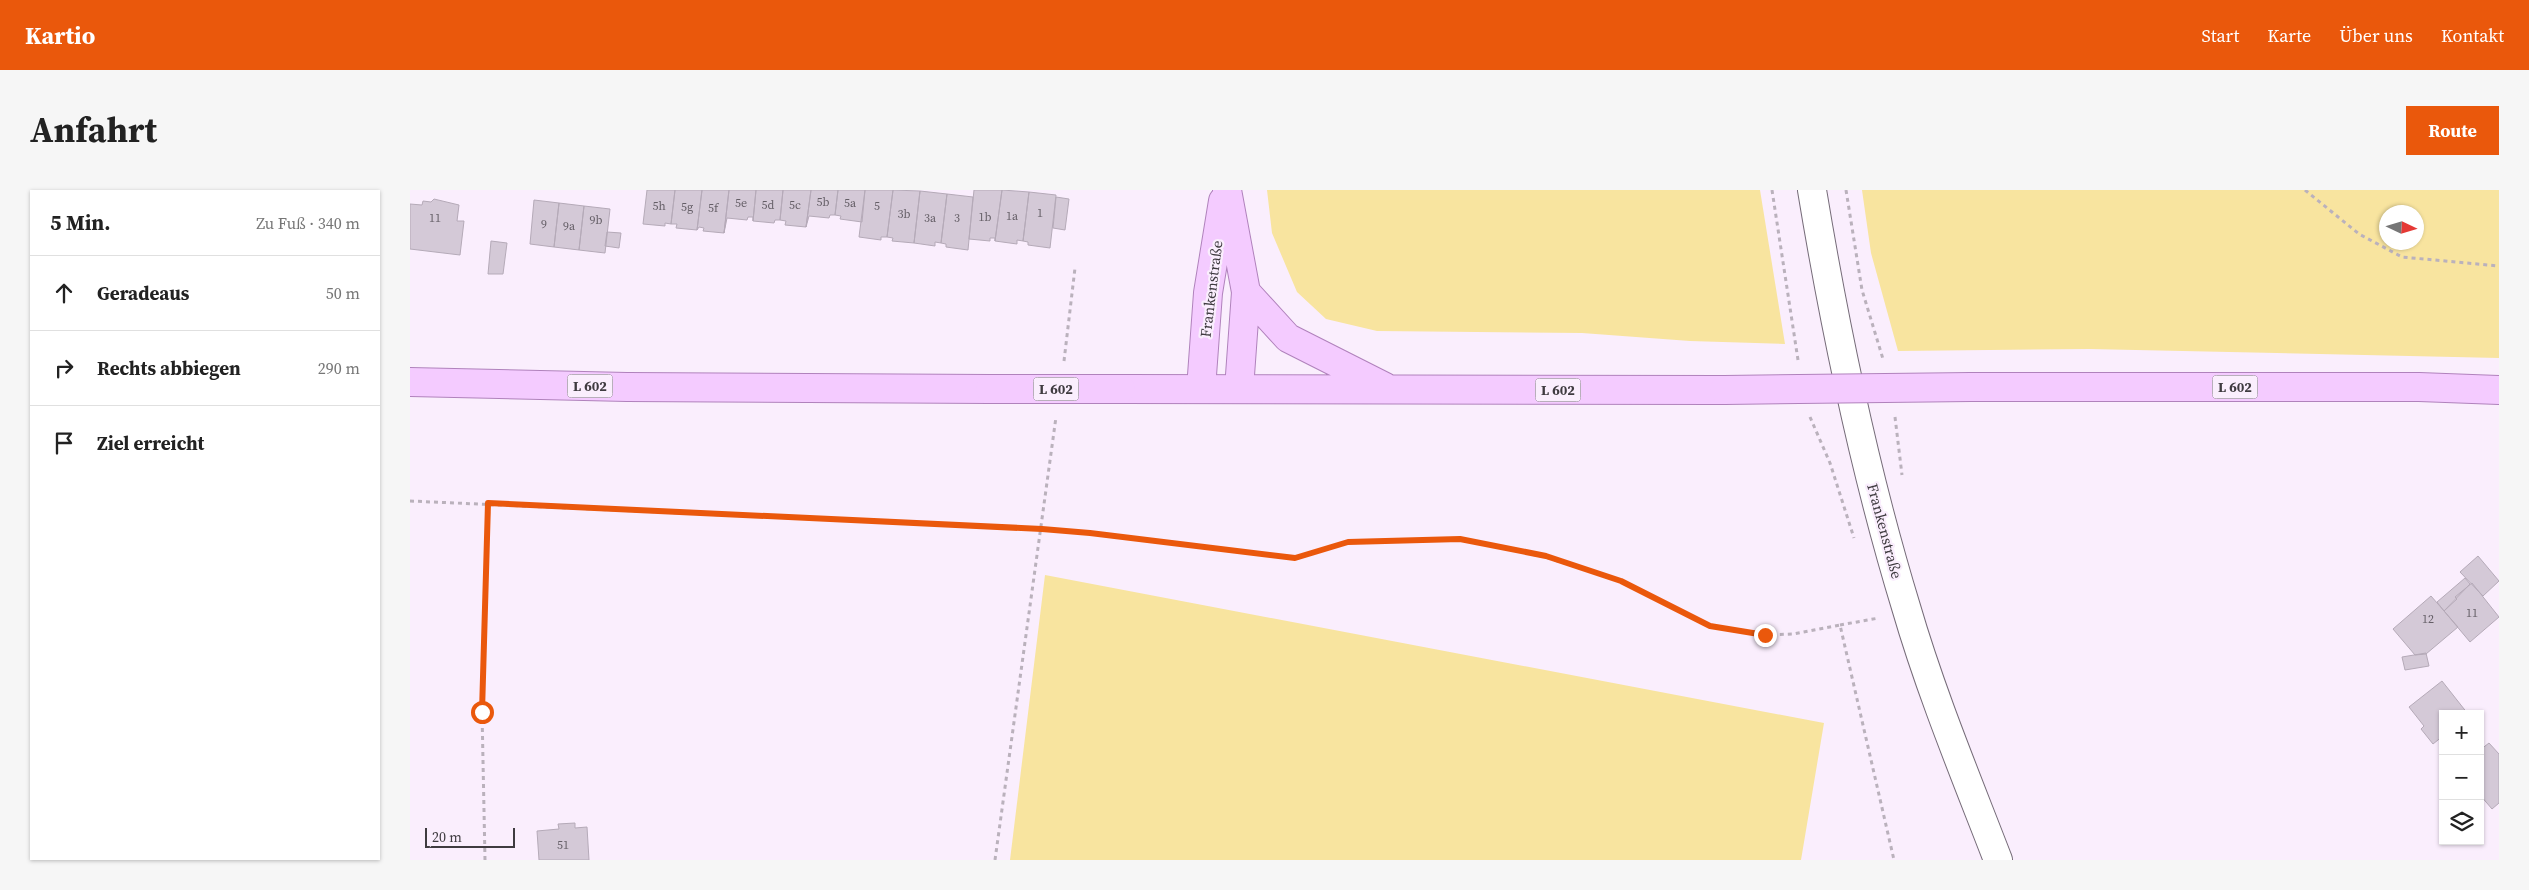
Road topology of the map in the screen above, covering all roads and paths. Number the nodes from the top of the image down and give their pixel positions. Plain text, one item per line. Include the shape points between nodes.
1 (1226, 190) edge
2 (1812, 190) edge
3 (1846, 190) edge
4 (2306, 190) edge
5 (2499, 266) edge
6 (1246, 292) junction
7 (1885, 368) dead end
8 (410, 382) edge
9 (1201, 389) junction
10 (1239, 389) junction
11 (1391, 390) junction
12 (2499, 390) edge
13 (1894, 412) dead end
14 (1902, 477) dead end
15 (410, 501) edge
16 (488, 503) junction
17 (1042, 529) junction
18 (485, 860) edge
19 (995, 860) edge
20 (1894, 860) edge
21 (1998, 860) edge

1 - 6 main road, Frankenstraße
1 - 9 main road, Frankenstraße via 1208,293
2 - 21 street, Frankenstraße via 1870,478 1906,609 1950,737
3 - 7 path via 1862,290
4 - 5 path via 2360,234 2402,257
6 - 10 main road, Frankenstraße
6 - 11 main road, L 602 via 1288,338
8 - 9 main road, L 602, bridge via 636,387
9 - 10 main road, L 602
10 - 11 main road, L 602
11 - 12 main road, L 602, bridge via 2419,387
13 - 14 path
15 - 16 path
16 - 17 path
16 - 18 path via 482,712
17 - 19 path
17 - 20 path via 1295,558 1348,542 1460,539 1546,556 1621,581 1710,626 1765,635 1793,634 1840,625

